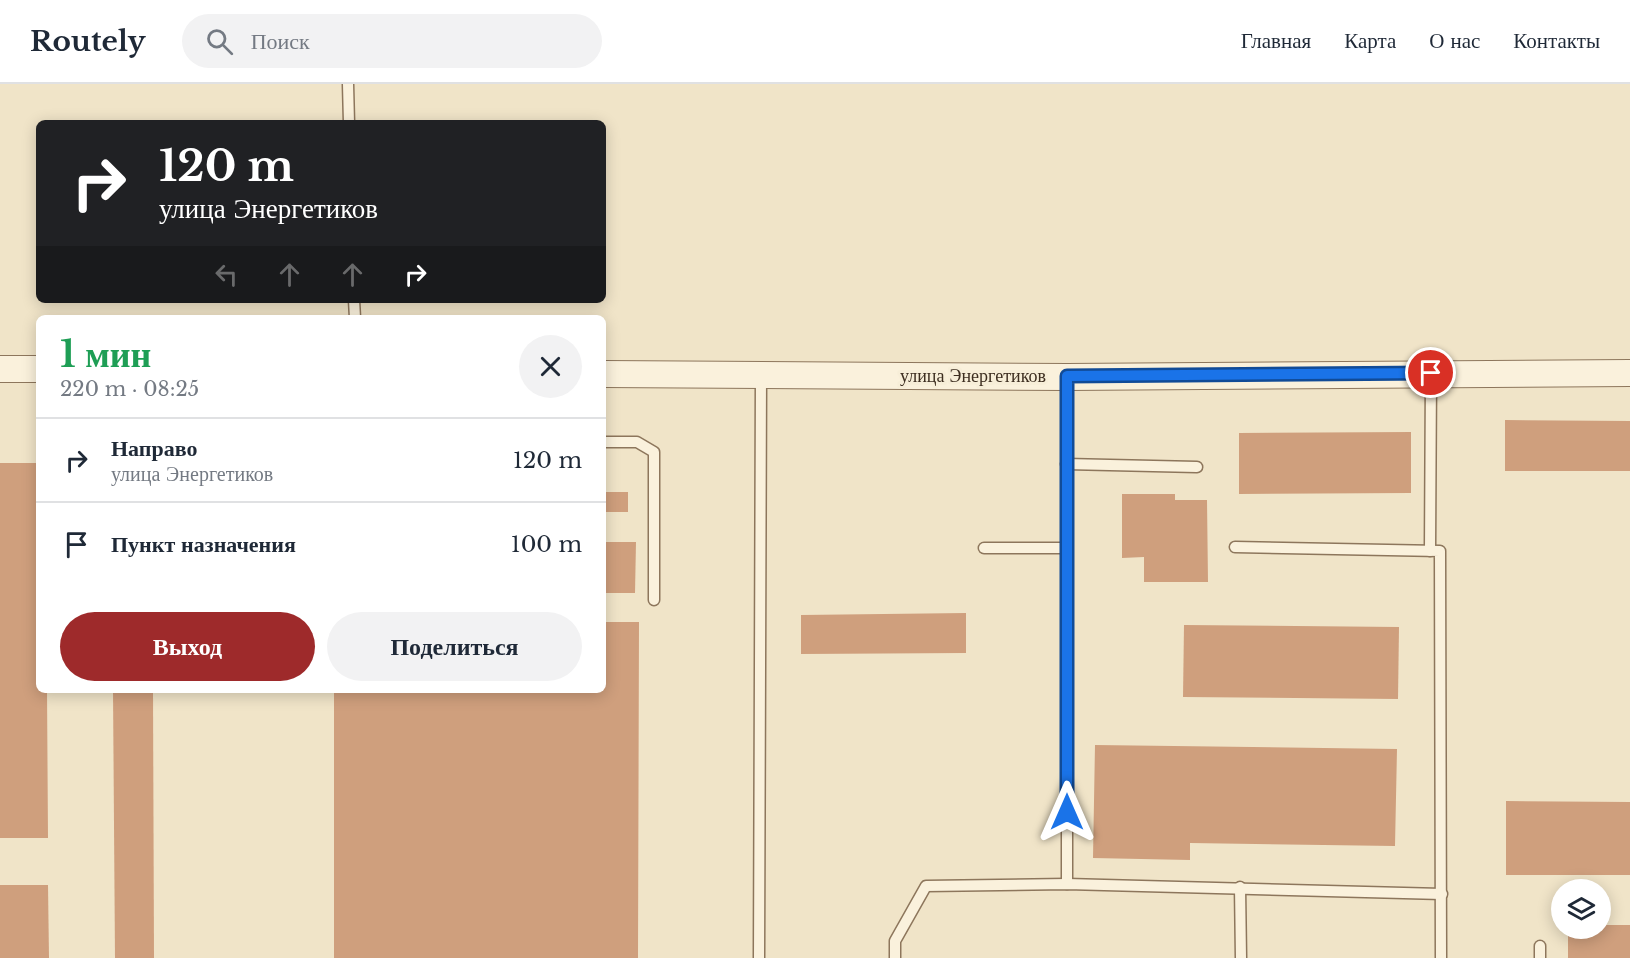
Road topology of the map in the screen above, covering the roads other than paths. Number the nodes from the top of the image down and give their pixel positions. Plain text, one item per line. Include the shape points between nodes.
1 (348, 84) edge
2 (349, 120) edge
3 (0, 369) edge
4 (36, 369) edge
5 (1431, 373) junction
6 (1630, 373) edge
7 (606, 374) edge
8 (761, 374) junction
9 (1067, 376) junction
10 (606, 442) edge
11 (1065, 464) junction
12 (1197, 467) dead end
13 (1235, 547) dead end
14 (984, 548) dead end
15 (1066, 548) junction
16 (1430, 551) junction
17 (654, 600) dead end
18 (1067, 884) junction
19 (1240, 887) junction
20 (1442, 894) junction
21 (1540, 946) dead end
22 (759, 958) edge
23 (895, 958) edge
24 (1241, 958) edge
25 (1442, 958) edge
26 (1540, 958) edge

1 - 2 lane
3 - 4 street
5 - 6 street, улица Энергетиков
5 - 9 street, улица Энергетиков
5 - 16 lane
7 - 8 street, улица Энергетиков
8 - 9 street, улица Энергетиков
8 - 22 lane
9 - 11 lane
10 - 17 lane via 637,441 654,452
11 - 12 lane
11 - 15 lane
13 - 16 lane
14 - 15 lane
15 - 18 lane
16 - 20 lane via 1440,551
18 - 19 lane
18 - 23 lane via 926,886 895,941
19 - 20 lane
19 - 24 lane
20 - 25 lane
21 - 26 lane

